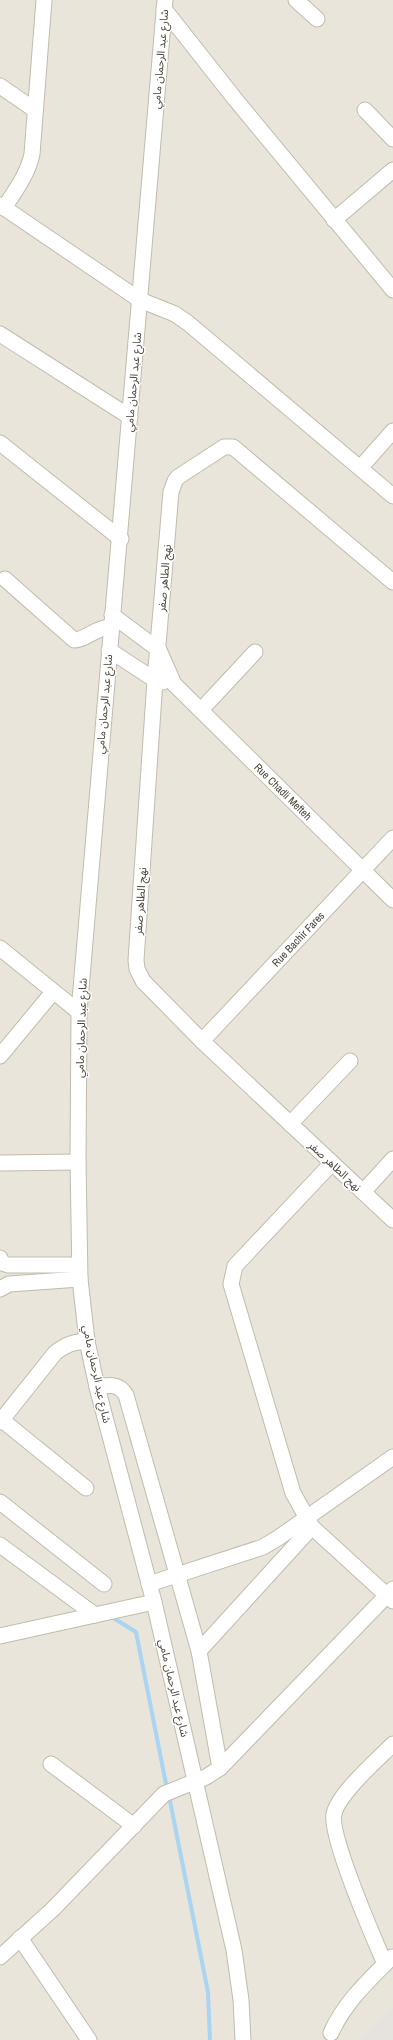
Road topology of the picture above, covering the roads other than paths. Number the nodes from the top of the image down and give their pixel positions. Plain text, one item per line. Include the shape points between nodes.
1 (44, 0) edge
2 (296, 0) edge
3 (164, 5) edge
4 (317, 19) dead end
5 (0, 86) edge
6 (35, 110) junction
7 (365, 110) dead end
8 (393, 139) edge
9 (393, 170) edge
10 (2, 206) edge
11 (334, 220) junction
12 (393, 290) edge
13 (140, 300) junction
14 (0, 334) edge
15 (130, 417) junction
16 (393, 431) edge
17 (2, 447) edge
18 (361, 467) junction
19 (393, 496) edge
20 (121, 539) junction
21 (5, 579) dead end
22 (393, 582) edge
23 (111, 621) junction
24 (108, 650) junction
25 (158, 650) junction
26 (254, 652) dead end
27 (155, 680) junction
28 (174, 684) junction
29 (201, 710) junction
30 (393, 838) edge
31 (362, 870) junction
32 (393, 900) edge
33 (0, 948) edge
34 (53, 992) junction
35 (79, 1012) junction
36 (202, 1041) junction
37 (0, 1056) edge
38 (350, 1061) dead end
39 (290, 1124) junction
40 (393, 1159) edge
41 (78, 1162) junction
42 (0, 1163) edge
43 (332, 1163) junction
44 (363, 1192) junction
45 (393, 1220) edge
46 (0, 1258) edge
47 (80, 1272) junction
48 (0, 1289) edge
49 (88, 1341) junction
50 (97, 1387) junction
51 (1, 1421) edge
52 (393, 1456) edge
53 (86, 1488) dead end
54 (0, 1502) edge
55 (309, 1523) junction
56 (0, 1545) edge
57 (178, 1575) junction
58 (104, 1584) dead end
59 (149, 1584) junction
60 (391, 1595) edge
61 (154, 1602) junction
62 (95, 1615) junction
63 (0, 1636) edge
64 (198, 1651) junction
65 (393, 1744) edge
66 (51, 1764) dead end
67 (220, 1768) junction
68 (195, 1782) junction
69 (134, 1826) junction
70 (20, 1938) junction
71 (0, 1957) edge
72 (389, 1960) edge
73 (331, 2033) dead end
74 (89, 2040) edge
75 (243, 2040) edge

1 - 6 street
2 - 4 street
3 - 11 street
3 - 13 street, شارع عبد الرحمان مامي
5 - 6 street
6 - 10 street via 30,164
7 - 8 street
9 - 11 street
10 - 13 street
11 - 12 street
13 - 15 street, شارع عبد الرحمان مامي
13 - 18 street via 175,314 188,323
14 - 15 street
15 - 20 street, شارع عبد الرحمان مامي
16 - 18 street
17 - 20 street
18 - 19 street
20 - 23 street, شارع عبد الرحمان مامي
21 - 23 street via 74,640
22 - 25 street, نهج الطاهر صفر via 233,447 224,447 178,477 171,492
23 - 24 street, شارع عبد الرحمان مامي
23 - 25 street
24 - 27 street
24 - 35 street, شارع عبد الرحمان مامي
25 - 27 street, نهج الطاهر صفر
25 - 28 street
26 - 29 street
27 - 28 street
27 - 36 street, نهج الطاهر صفر via 137,969 143,982
28 - 29 street, Rue Chadli Mefteh
29 - 31 street, Rue Chadli Mefteh
30 - 31 street, Rue Bachir Fares
31 - 32 street, Rue Chadli Mefteh
31 - 36 street, Rue Bachir Fares
33 - 34 street
34 - 35 street
34 - 37 street
35 - 41 street, شارع عبد الرحمان مامي
36 - 39 street, نهج الطاهر صفر
38 - 39 street
39 - 43 street, نهج الطاهر صفر
40 - 44 street
41 - 42 street
41 - 47 street, شارع عبد الرحمان مامي
43 - 44 street, نهج الطاهر صفر
43 - 55 street via 235,1266 231,1276 232,1294 290,1486
44 - 45 street, نهج الطاهر صفر
46 - 47 street via 2,1263 8,1265
47 - 48 street via 8,1284
47 - 49 street, شارع عبد الرحمان مامي
49 - 50 street, شارع عبد الرحمان مامي
49 - 51 street via 73,1342 55,1353
50 - 57 street via 115,1386 126,1395
50 - 59 street, شارع عبد الرحمان مامي
51 - 53 street
52 - 55 street
54 - 58 street
55 - 57 street via 263,1546
55 - 60 street
55 - 64 street
56 - 62 street
57 - 59 street
57 - 64 street
59 - 61 street, شارع عبد الرحمان مامي
60 - 67 street
61 - 62 street
61 - 68 street, شارع عبد الرحمان مامي
62 - 63 street
64 - 67 street
65 - 72 street via 345,1794 334,1814 337,1838 370,1928
66 - 69 street
67 - 68 street
68 - 69 street via 164,1794
68 - 75 street, شارع عبد الرحمان مامي via 234,1950
69 - 70 street via 53,1909
70 - 71 street
70 - 74 street
72 - 73 street via 348,2005 337,2019

